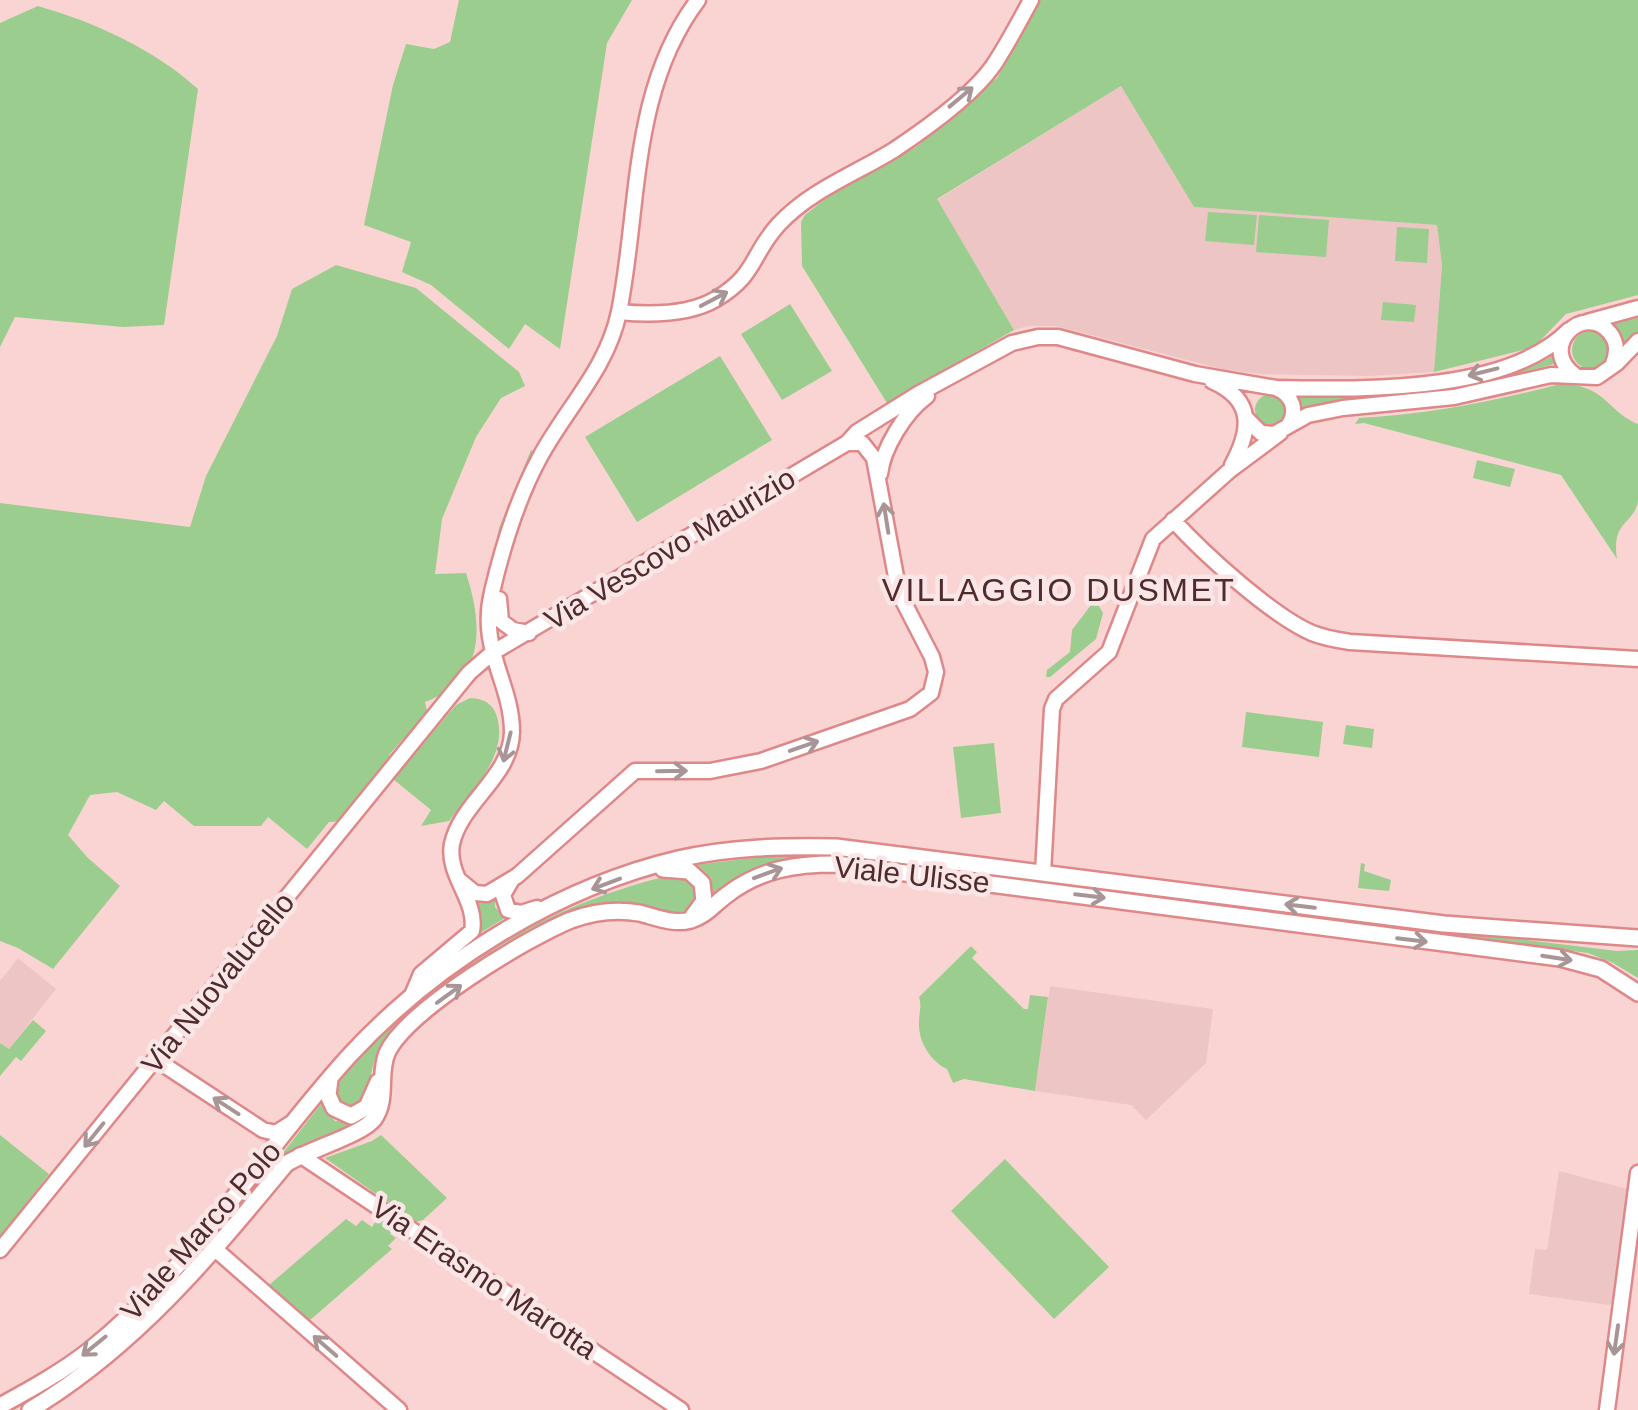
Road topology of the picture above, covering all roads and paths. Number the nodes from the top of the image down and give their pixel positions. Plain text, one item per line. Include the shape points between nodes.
1 (698, 0) edge
2 (1032, 0) edge
3 (1638, 308) edge
4 (619, 312) junction
5 (1575, 327) junction
6 (1638, 341) edge
7 (1610, 369) junction
8 (1195, 374) junction
9 (1577, 376) junction
10 (950, 378) junction
11 (1274, 387) junction
12 (1246, 416) junction
13 (1284, 429) junction
14 (848, 443) junction
15 (1229, 470) junction
16 (880, 480) junction
17 (1172, 520) junction
18 (501, 559) junction
19 (529, 633) junction
20 (492, 652) junction
21 (1638, 659) edge
22 (437, 716) joint
23 (642, 870) junction
24 (1043, 873) junction
25 (459, 880) junction
26 (512, 881) junction
27 (569, 898) junction
28 (686, 921) junction
29 (1638, 937) edge
30 (1612, 975) junction
31 (1638, 985) edge
32 (413, 993) junction
33 (1638, 993) edge
34 (155, 1059) junction
35 (384, 1064) junction
36 (330, 1079) junction
37 (299, 1118) junction
38 (300, 1155) junction
39 (1638, 1174) edge
40 (215, 1249) junction
41 (0, 1250) edge
42 (0, 1406) edge
43 (675, 1406) edge
44 (30, 1410) edge
45 (399, 1410) edge
46 (1607, 1410) edge

1 - 4 main road via 652,97
4 -> 2 main road via 703,306 740,282 778,224 968,93
3 - 5 main road
4 - 18 main road via 600,367 551,438 516,507
5 - 7 main road via 1596,323 1613,337 1617,351
5 - 9 main road via 1562,344 1562,359
5 -> 11 main road via 1532,358 1460,378 1387,387
6 - 7 main road
7 - 9 main road via 1597,377
8 - 10 main road via 1047,336 1012,343
8 - 11 main road
8 - 12 main road via 1227,390
9 - 13 main road via 1326,410
10 - 14 main road, Via Vescovo Maurizio
10 - 16 main road via 914,408 886,450
11 - 12 main road via 1251,396
11 - 13 main road via 1293,404 1294,416
12 - 13 main road via 1260,433
12 - 15 main road via 1245,439
13 - 15 main road
14 - 16 main road via 867,446
14 - 19 main road, Via Vescovo Maurizio
15 - 17 main road
26 -> 16 main road via 635,771 761,761 893,716 931,693 934,664 899,593
17 - 21 main road via 1283,616 1321,636
17 - 24 main road via 1148,549 1109,652 1052,709
18 - 19 main road via 498,614 506,626
18 - 20 main road via 488,622
19 - 20 main road, Via Vescovo Maurizio
20 - 22 main road, Via Vescovo Maurizio
20 -> 25 main road via 510,716 510,745 454,838
22 - 34 main road, Via Nuovalucello
23 - 24 main road, Viale Ulisse via 706,854 836,846
23 -> 27 main road, Viale Ulisse
23 - 28 main road via 698,876 704,902
29 -> 24 main road, Viale Ulisse via 1444,924
25 - 26 main road via 482,895
25 - 32 main road via 472,931 421,974
26 - 27 main road via 502,901 514,912
27 - 32 main road, Viale Ulisse via 478,945
28 -> 30 main road, Viale Ulisse via 772,870 836,864 1560,958
35 -> 28 main road via 421,1016 544,932 605,912
30 - 31 main road
30 - 33 main road, Viale Ulisse
32 - 36 main road, Viale Ulisse
37 -> 34 main road via 270,1133
34 -> 41 main road, Via Nuovalucello
35 - 36 main road via 372,1100 357,1114 334,1108
35 - 38 main road via 375,1118
36 - 37 main road, Viale Ulisse
37 -> 42 main road, Viale Marco Polo via 178,1266 122,1322 44,1382
38 - 40 main road, Viale Marco Polo
38 - 43 main road, Via Erasmo Marotta
39 -> 46 main road
40 - 44 main road, Viale Marco Polo via 132,1336
45 -> 40 main road

